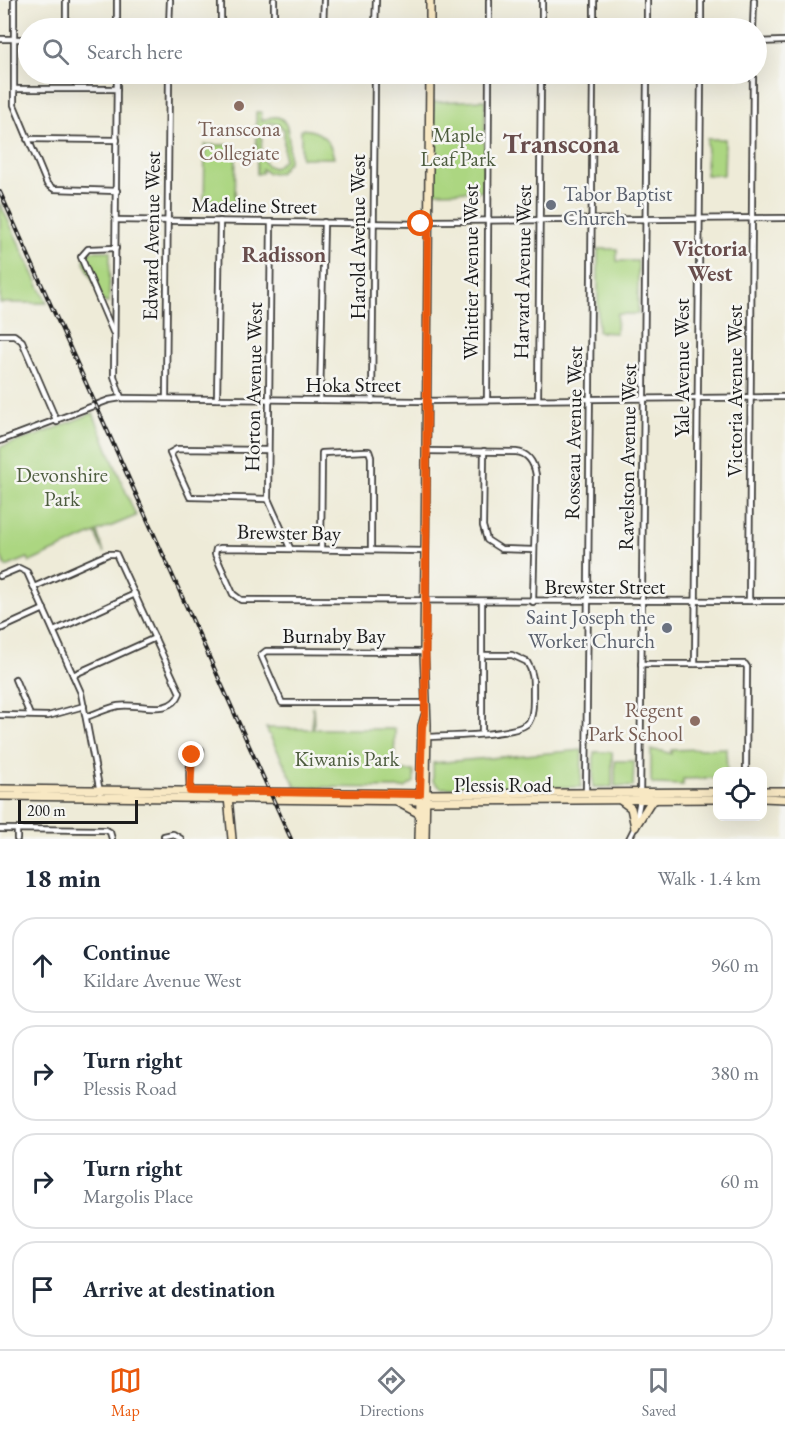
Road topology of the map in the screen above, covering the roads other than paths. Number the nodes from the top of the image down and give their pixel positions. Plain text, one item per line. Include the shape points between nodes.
1 (14, 0) edge
2 (66, 0) edge
3 (117, 0) edge
4 (170, 0) edge
5 (221, 0) edge
6 (274, 0) edge
7 (324, 0) edge
8 (376, 0) edge
9 (430, 0) edge
10 (489, 0) edge
11 (542, 0) edge
12 (594, 0) edge
13 (647, 0) edge
14 (701, 0) edge
15 (754, 0) edge
16 (66, 18) edge
17 (117, 18) edge
18 (169, 18) edge
19 (221, 18) edge
20 (274, 18) edge
21 (323, 18) edge
22 (375, 18) edge
23 (430, 18) edge
24 (489, 18) edge
25 (542, 18) edge
26 (594, 18) edge
27 (647, 18) edge
28 (701, 18) edge
29 (753, 18) edge
30 (0, 39) edge
31 (14, 39) junction
32 (18, 39) edge
33 (785, 41) edge
34 (767, 42) edge
35 (117, 84) edge
36 (169, 84) edge
37 (375, 84) edge
38 (430, 84) edge
39 (489, 84) edge
40 (541, 84) edge
41 (594, 84) edge
42 (647, 84) edge
43 (700, 84) edge
44 (753, 84) edge
45 (14, 89) junction
46 (117, 89) junction
47 (27, 139) junction
48 (117, 140) junction
49 (117, 191) junction
50 (699, 218) junction
51 (751, 218) junction
52 (785, 218) edge
53 (646, 219) junction
54 (116, 220) junction
55 (168, 220) junction
56 (540, 220) junction
57 (592, 220) junction
58 (220, 221) junction
59 (487, 221) junction
60 (272, 222) junction
61 (324, 222) junction
62 (428, 222) junction
63 (374, 223) junction
64 (116, 248) junction
65 (115, 305) junction
66 (102, 307) junction
67 (114, 334) junction
68 (0, 335) edge
69 (697, 397) junction
70 (750, 397) junction
71 (785, 397) edge
72 (121, 398) junction
73 (166, 398) junction
74 (590, 398) junction
75 (644, 398) junction
76 (217, 399) junction
77 (269, 399) junction
78 (487, 399) junction
79 (538, 399) junction
80 (320, 400) junction
81 (427, 400) junction
82 (372, 401) junction
83 (57, 422) junction
84 (0, 441) edge
85 (268, 450) junction
86 (426, 450) junction
87 (484, 451) junction
88 (268, 499) junction
89 (290, 548) junction
90 (321, 549) junction
91 (370, 550) junction
92 (534, 550) junction
93 (426, 551) junction
94 (0, 576) edge
95 (34, 587) junction
96 (135, 594) junction
97 (425, 601) junction
98 (482, 601) junction
99 (749, 601) junction
100 (785, 601) edge
101 (533, 602) junction
102 (642, 602) junction
103 (696, 602) junction
104 (588, 603) junction
105 (44, 609) junction
106 (0, 629) edge
107 (54, 631) junction
108 (155, 638) junction
109 (424, 652) junction
110 (482, 655) junction
111 (641, 664) junction
112 (695, 664) junction
113 (74, 675) junction
114 (15, 679) dead end
115 (425, 704) junction
116 (84, 706) junction
117 (0, 715) edge
118 (30, 715) junction
119 (425, 716) junction
120 (86, 717) junction
121 (482, 733) junction
122 (427, 737) junction
123 (201, 750) dead end
124 (746, 767) edge
125 (0, 789) edge
126 (767, 791) edge
127 (785, 791) edge
128 (586, 792) junction
129 (713, 792) edge
130 (100, 794) junction
131 (190, 795) junction
132 (228, 795) junction
133 (0, 796) edge
134 (640, 796) junction
135 (423, 797) junction
136 (767, 798) edge
137 (618, 799) junction
138 (713, 799) edge
139 (657, 800) junction
140 (783, 800) edge
141 (394, 801) junction
142 (440, 801) junction
143 (420, 814) junction
144 (426, 821) junction
145 (635, 826) junction
146 (0, 829) edge
147 (17, 830) junction
148 (64, 830) junction
149 (164, 836) dead end
150 (17, 839) edge
151 (64, 839) edge
152 (112, 839) edge
153 (181, 839) edge
154 (232, 839) edge
155 (419, 839) edge
156 (425, 839) edge
157 (629, 839) edge

1 - 31 street
2 - 16 street
3 - 17 street
4 - 18 street
5 - 19 street
6 - 20 street
7 - 21 street
8 - 22 street
9 - 23 main road
10 - 24 street
11 - 25 street
12 - 26 street
13 - 27 street
14 - 28 street
15 - 29 street
30 - 31 street
31 - 32 street
31 - 45 street
33 - 34 street
35 - 46 street
36 - 55 street, Edward Avenue West
37 - 63 street, Harold Avenue West
38 - 62 main road
39 - 59 street, Whittier Avenue West
40 - 56 street, Harvard Avenue West
41 - 57 street, Rosseau Avenue West
42 - 53 street, Ravelston Avenue West
43 - 50 street, Yale Avenue West
44 - 51 street, Victoria Avenue West
45 - 46 street
45 - 47 street via 16,114
46 - 48 street
47 - 48 street
47 - 49 street via 51,188
48 - 49 street
49 - 54 street
50 - 51 street, Madeline Street
50 - 53 street, Madeline Street
50 - 69 street, Yale Avenue West
51 - 52 street, Madeline Street
51 - 70 street, Victoria Avenue West
53 - 57 street, Madeline Street
53 - 75 street, Ravelston Avenue West
54 - 55 street, Madeline Street
54 - 64 street
55 - 58 street, Madeline Street
55 - 73 street, Edward Avenue West
56 - 57 street, Madeline Street
56 - 59 street, Madeline Street
56 - 79 street, Harvard Avenue West
57 - 74 street, Rosseau Avenue West
58 - 60 street, Madeline Street
58 - 76 street
59 - 62 street, Madeline Street
59 - 78 street, Whittier Avenue West
60 - 61 street, Madeline Street
60 - 77 street, Horton Avenue West
61 - 63 street, Madeline Street
61 - 80 street
62 - 63 street, Madeline Street
62 - 81 main road
63 - 82 street, Harold Avenue West
64 - 65 street
64 - 66 street via 88,249 81,257
65 - 66 street
65 - 67 street
66 - 67 street
67 - 72 street via 114,376
68 - 83 street via 14,335 22,341
69 - 70 street, Hoka Street
69 - 75 street, Hoka Street
69 - 103 street, Yale Avenue West
70 - 71 street, Hoka Street
70 - 99 street, Victoria Avenue West
72 - 73 street, Hoka Street
72 - 83 street, Hoka Street
73 - 76 street, Hoka Street
74 - 75 street, Hoka Street
74 - 79 street, Hoka Street
74 - 104 street, Rosseau Avenue West
75 - 102 street, Ravelston Avenue West
76 - 77 street, Hoka Street
77 - 80 street, Hoka Street
77 - 85 street, Horton Avenue West
78 - 79 street, Hoka Street
78 - 81 street, Hoka Street
80 - 82 street, Hoka Street
81 - 82 street, Hoka Street
81 - 86 main road
83 - 84 street, Hoka Street
85 - 88 street, Horton Avenue West
85 - 88 street via 177,449 170,453 190,497
86 - 87 street
86 - 93 main road
87 - 92 street via 483,526 487,540 501,549
87 - 92 street via 521,452 531,461 536,475
88 - 89 street, Horton Avenue West
89 - 90 street, Brewster Bay
89 - 97 street, Brewster Bay via 221,548 215,554 236,599
90 - 91 street, Brewster Bay
90 - 91 street via 322,453 365,451 371,457
91 - 93 street, Brewster Bay
92 - 101 street
93 - 97 main road
94 - 95 street via 24,568
95 - 96 street via 114,553
95 - 105 street
96 - 107 street
96 - 108 street
97 - 98 street, Brewster Street
97 - 109 main road
98 - 101 street, Brewster Street
98 - 110 street
99 - 100 street, Brewster Street
99 - 103 street, Brewster Street
101 - 104 street, Brewster Street
102 - 103 street, Brewster Street
102 - 104 street, Brewster Street
102 - 111 street, Ravelston Avenue West
103 - 112 street, Yale Avenue West
104 - 128 street, Rosseau Avenue West
105 - 106 street
105 - 107 street
107 - 113 street
108 - 113 street
108 - 120 street via 180,690 178,699 156,709 120,705
109 - 115 main road
109 - 115 street, Burnaby Bay via 266,651 261,655 282,703
110 - 121 street
110 - 121 street via 512,655 527,662 533,674 533,704 531,717 523,727
111 - 112 street
111 - 134 street, Ravelston Avenue West
112 - 124 street via 742,663 747,667
113 - 116 street
114 - 118 street
115 - 119 main road
116 - 118 street via 48,716
116 - 120 street
117 - 118 street
119 - 122 main road
119 - 135 main road
120 - 130 street
121 - 122 street
122 - 135 main road
123 - 131 street via 191,759
125 - 130 main road, Plessis Road
126 - 127 main road
128 - 134 main road, Plessis Road
128 - 135 main road, Plessis Road
129 - 134 main road, Plessis Road
130 - 131 main road, Plessis Road
130 - 133 main road, Plessis Road
131 - 132 main road, Plessis Road
132 - 135 main road, Plessis Road
132 - 141 main road, Plessis Road
132 - 154 main road
134 - 137 main road, Plessis Road
134 - 139 main road, Plessis Road
134 - 145 street, Ravelston Avenue West
135 - 141 main road, Plessis Road
135 - 142 main road, Plessis Road
135 - 143 main road
135 - 144 main road
136 - 140 main road
137 - 142 main road, Plessis Road
137 - 145 main road via 631,808
138 - 139 main road, Plessis Road
139 - 145 main road via 650,803
141 - 143 main road
142 - 144 main road via 434,804
143 - 155 main road
144 - 156 main road
145 - 157 street, Ravelston Avenue West
146 - 147 street
147 - 148 street
147 - 150 street
148 - 151 street
148 - 152 street via 107,830
149 - 153 street via 173,834

